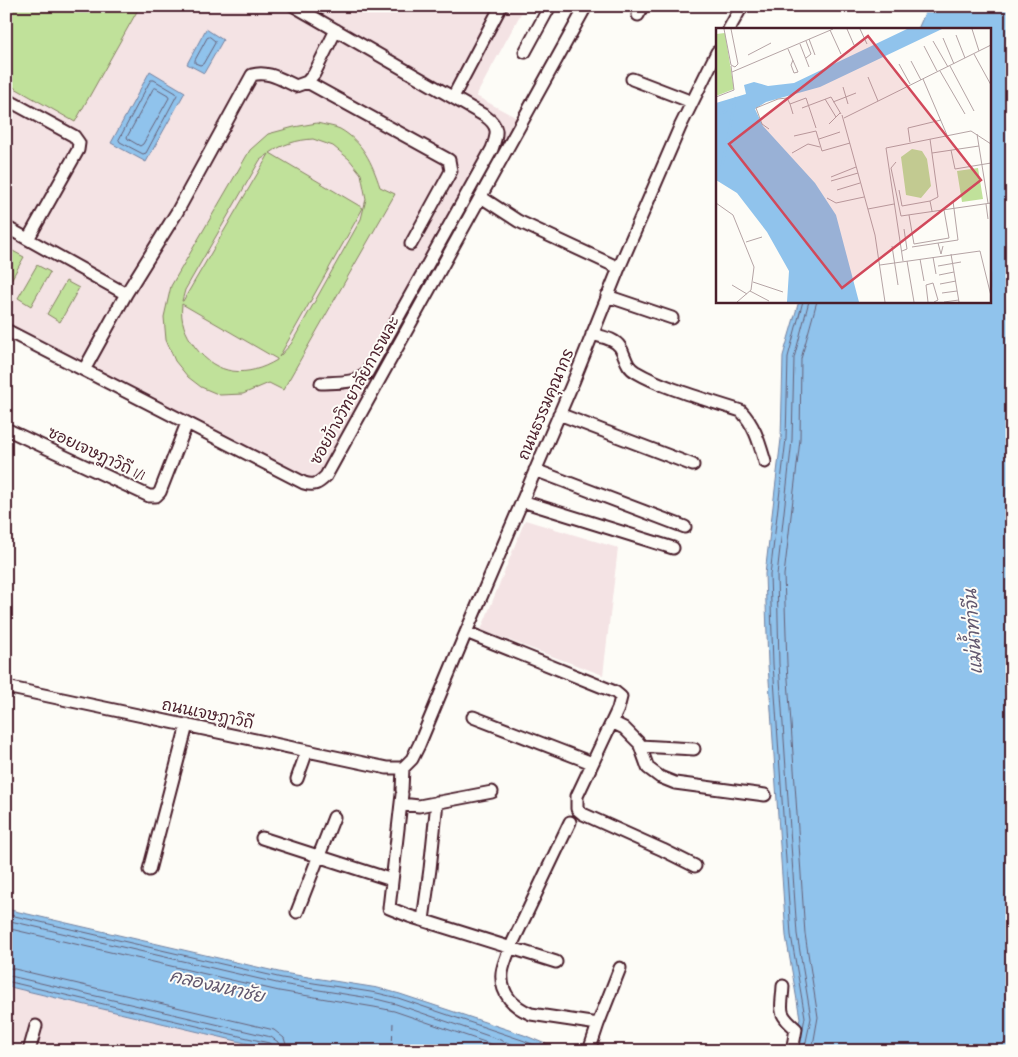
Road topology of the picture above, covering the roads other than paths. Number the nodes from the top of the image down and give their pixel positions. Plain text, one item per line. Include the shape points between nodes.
1 (294, 6) edge
2 (501, 6) edge
3 (550, 6) edge
4 (586, 6) edge
5 (742, 6) edge
6 (730, 28) edge
7 (336, 30) junction
8 (525, 52) dead end
9 (716, 54) edge
10 (632, 79) dead end
11 (307, 82) junction
12 (453, 97) junction
13 (6, 100) edge
14 (692, 102) junction
15 (481, 196) junction
16 (6, 227) edge
17 (28, 239) junction
18 (411, 244) dead end
19 (619, 268) junction
20 (126, 294) junction
21 (607, 296) junction
22 (672, 318) dead end
23 (6, 330) edge
24 (592, 334) junction
25 (84, 370) junction
26 (321, 384) dead end
27 (559, 414) junction
28 (186, 423) junction
29 (6, 429) edge
30 (765, 462) dead end
31 (693, 465) dead end
32 (535, 470) junction
33 (522, 501) junction
34 (685, 527) dead end
35 (673, 548) dead end
36 (466, 632) junction
37 (6, 687) edge
38 (473, 717) dead end
39 (612, 722) junction
40 (187, 726) junction
41 (640, 746) junction
42 (694, 749) dead end
43 (307, 751) junction
44 (592, 763) junction
45 (403, 768) junction
46 (297, 779) dead end
47 (492, 792) dead end
48 (765, 795) dead end
49 (402, 796) junction
50 (437, 802) junction
51 (334, 817) dead end
52 (570, 822) dead end
53 (262, 838) dead end
54 (318, 857) junction
55 (695, 866) dead end
56 (149, 870) dead end
57 (392, 880) junction
58 (297, 912) dead end
59 (423, 920) junction
60 (511, 948) junction
61 (556, 962) dead end
62 (620, 968) dead end
63 (783, 986) dead end
64 (598, 1024) junction
65 (36, 1026) dead end
66 (29, 1051) edge
67 (589, 1051) edge
68 (792, 1051) edge

1 - 7 street
2 - 12 street
3 - 8 street
4 - 15 street, ซอยข้างวิทยาลัยการพละ
5 - 6 street
7 - 11 street
7 - 12 street
9 - 14 street, ถนนธรรมคุณากร
10 - 14 street
11 - 18 street via 449,160 451,171
11 - 20 street via 296,86 268,74 259,72 252,75 177,212
12 - 26 street via 493,122 496,139 492,149 367,373 355,380
13 - 17 street via 74,136 79,143
14 - 19 street, ถนนธรรมคุณากร
15 - 19 street via 518,221
15 - 28 street, ซอยข้างวิทยาลัยการพละ via 321,480 312,485 304,483
16 - 17 street
17 - 20 street
19 - 21 street, ถนนธรรมคุณากร
20 - 25 street
21 - 22 street
21 - 24 street, ถนนธรรมคุณากร
23 - 25 street, ซอยข้างวิทยาลัยการพละ
24 - 27 street, ถนนธรรมคุณากร
24 - 30 street via 620,346 626,363 638,373 741,411 757,434
25 - 28 street, ซอยข้างวิทยาลัยการพละ
27 - 31 street
27 - 32 street, ถนนธรรมคุณากร
28 - 29 street, ซอยเจษฎาวิถี 1/1 via 156,496 149,496
32 - 33 street, ถนนธรรมคุณากร
32 - 34 street
33 - 35 street
33 - 36 street, ถนนธรรมคุณากร
36 - 39 street via 615,692 621,701
36 - 45 street, ถนนธรรมคุณากร via 416,752
37 - 40 street, ถนนเจษฎาวิถี
38 - 44 street
39 - 41 street via 624,728
39 - 44 street
40 - 43 street, ถนนเจษฎาวิถี
40 - 56 street
41 - 42 street
41 - 48 street via 648,768 675,783
43 - 45 street, ถนนเจษฎาวิถี via 386,768
43 - 46 street
44 - 55 street via 577,796 580,812
45 - 49 street
47 - 50 street
49 - 50 street via 419,806
49 - 57 street
50 - 59 street
51 - 54 street
52 - 60 street
53 - 54 street
54 - 57 street
54 - 58 street
57 - 59 street via 389,908
59 - 60 street
60 - 61 street
60 - 64 street via 502,973 504,990 511,1002 531,1014
62 - 64 street
63 - 68 street via 782,1014 796,1029
64 - 67 street
65 - 66 street

